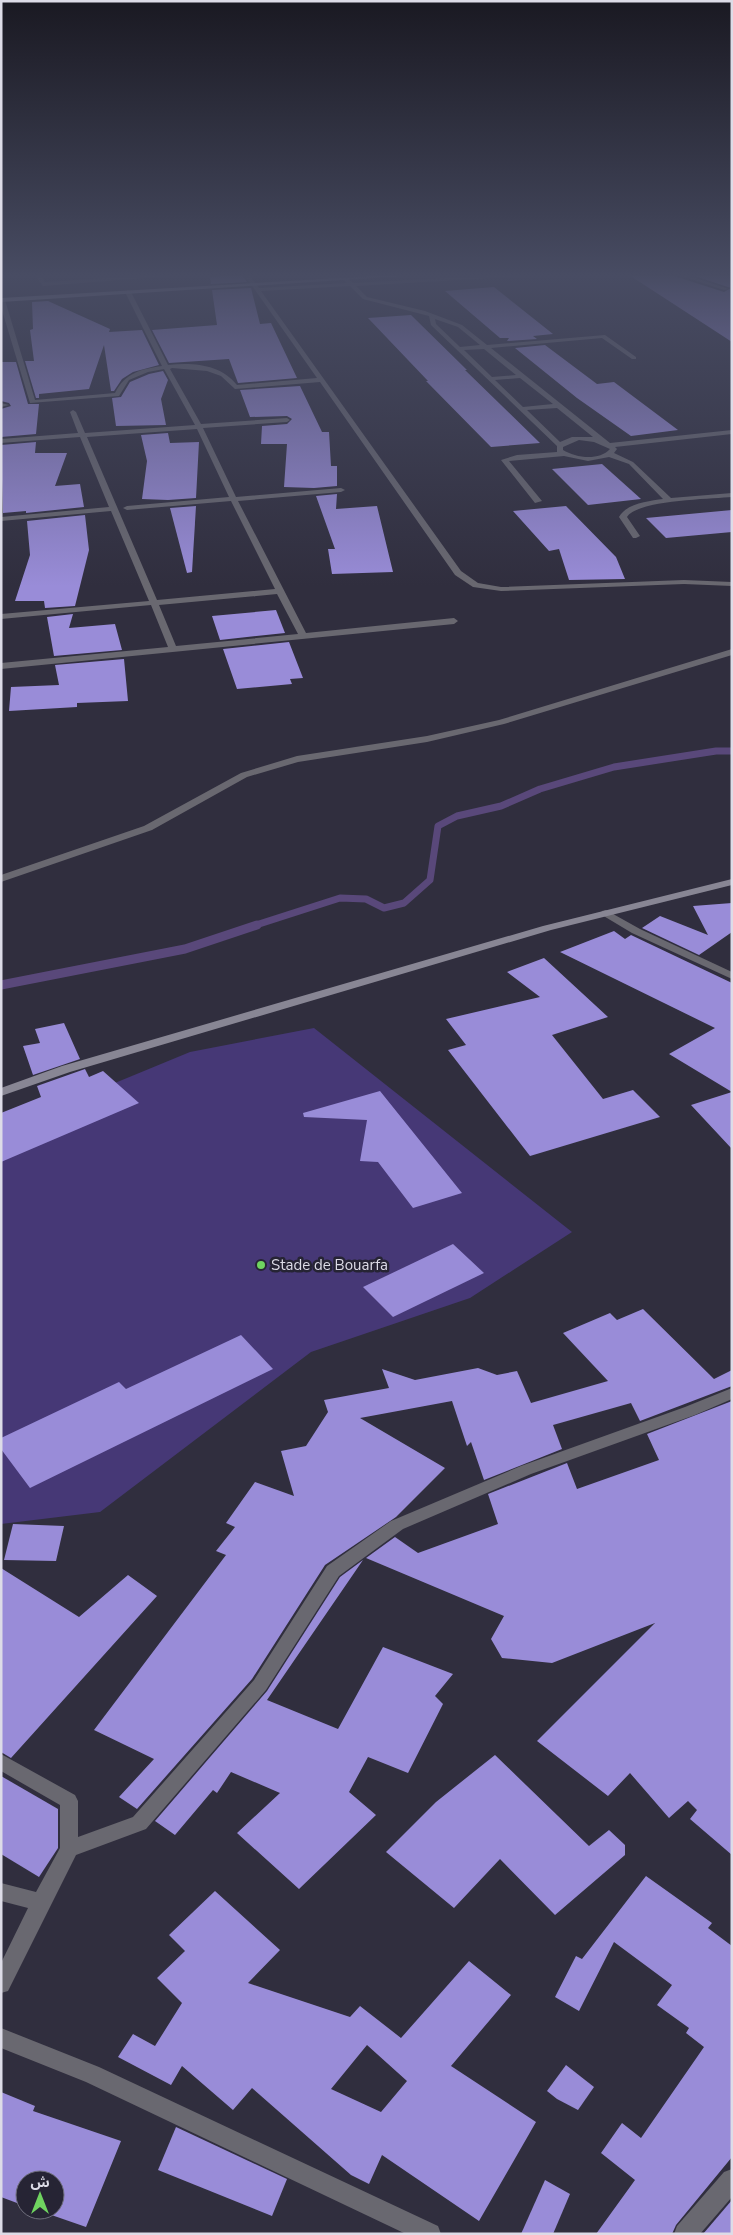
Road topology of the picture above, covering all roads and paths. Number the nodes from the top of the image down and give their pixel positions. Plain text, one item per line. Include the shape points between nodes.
1 (24, 377) edge
2 (130, 377) edge
3 (172, 377) edge
4 (227, 377) edge
5 (320, 377) edge
6 (508, 377) edge
7 (523, 377) edge
8 (490, 379) joint
9 (322, 380) junction
10 (558, 406) junction
11 (521, 409) junction
12 (73, 412) dead end
13 (287, 420) dead end
14 (199, 426) junction
15 (732, 432) edge
16 (82, 435) junction
17 (1, 441) edge
18 (602, 441) junction
19 (610, 445) junction
20 (560, 446) junction
21 (564, 454) junction
22 (609, 454) junction
23 (342, 490) dead end
24 (732, 495) edge
25 (233, 499) junction
26 (669, 500) junction
27 (538, 501) dead end
28 (127, 508) dead end
29 (113, 509) junction
30 (1, 519) edge
31 (636, 536) dead end
32 (732, 584) edge
33 (280, 591) junction
34 (155, 602) junction
35 (1, 617) edge
36 (454, 621) dead end
37 (303, 636) junction
38 (174, 649) junction
39 (732, 652) edge
40 (1, 666) edge
41 (1, 880) edge
42 (732, 882) edge
43 (606, 914) junction
44 (732, 976) edge
45 (1, 1092) edge
46 (732, 1393) edge
47 (1, 1762) edge
48 (69, 1849) junction
49 (1, 1892) edge
50 (41, 1902) junction
51 (1, 1984) edge
52 (1, 2038) edge
53 (732, 2180) edge
54 (430, 2234) edge
55 (685, 2234) edge

1 - 2 street via 32,402 117,395
3 - 14 street
4 - 9 street via 235,386
5 - 9 street
6 - 8 street
7 - 10 street
8 - 11 street
9 - 32 street via 458,573 476,585 501,589 684,582
10 - 11 street
10 - 18 street
11 - 20 street
12 - 16 street
13 - 14 street
14 - 16 street
14 - 25 street
15 - 19 street
16 - 17 street
16 - 29 street
18 - 19 street
18 - 20 street via 576,440
19 - 22 street via 614,449
20 - 21 street
21 - 22 street via 586,458
21 - 27 street via 505,460
22 - 26 street via 631,464
23 - 25 street
24 - 26 street
25 - 28 street
25 - 33 street
26 - 31 street via 626,512 623,518
29 - 30 street
29 - 34 street
33 - 34 street
33 - 37 street
34 - 35 street
34 - 38 street
36 - 37 street
37 - 38 street
38 - 40 street
39 - 41 street via 501,722 427,739 297,759 244,775 148,828
42 - 43 street
43 - 44 street
43 - 45 street via 547,928 104,1058
46 - 48 street via 526,1470 397,1525 333,1571 260,1685 139,1823
47 - 48 street via 69,1801
48 - 50 street
49 - 50 street
50 - 51 street
52 - 54 street via 92,2074
53 - 55 street

